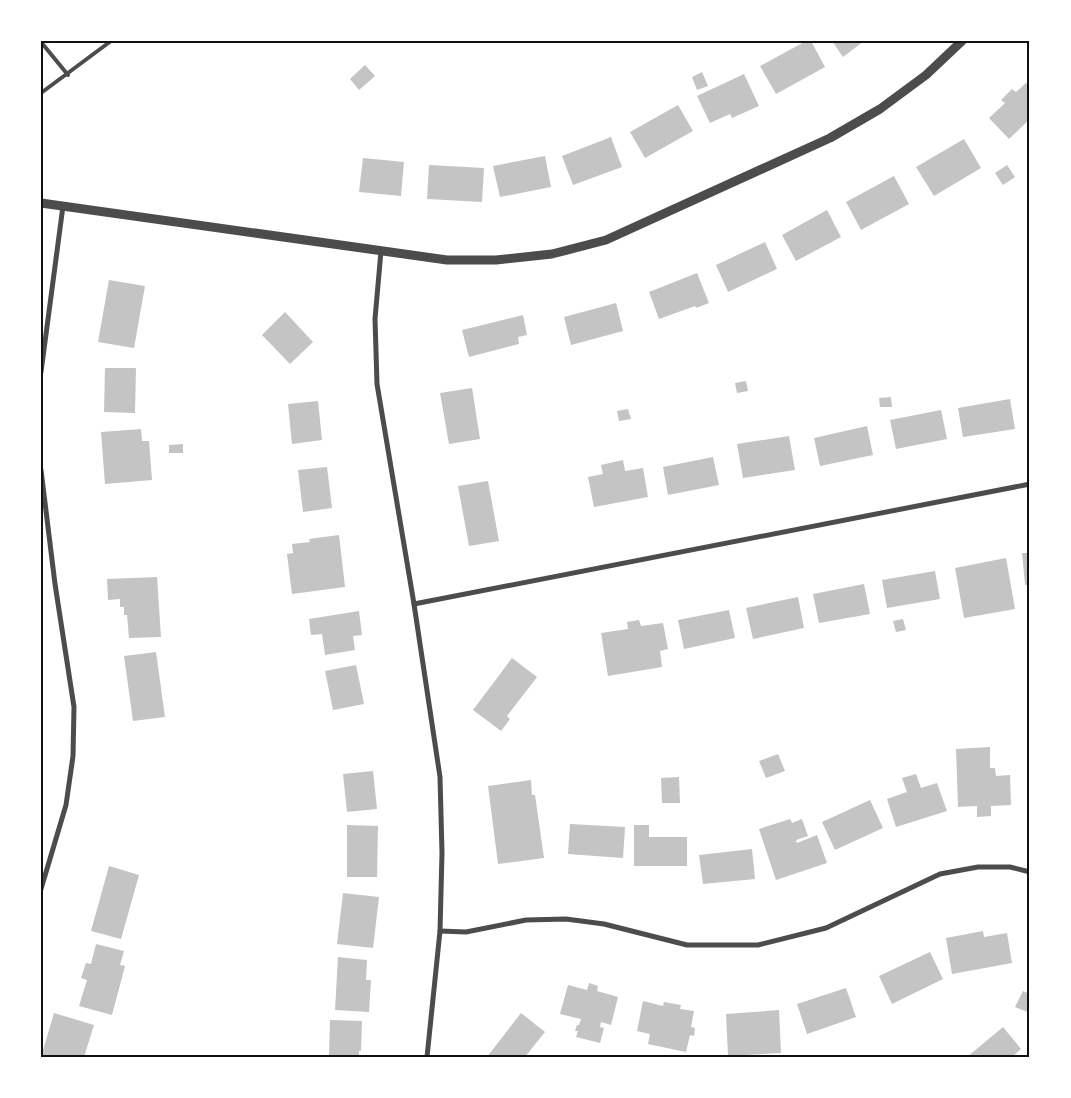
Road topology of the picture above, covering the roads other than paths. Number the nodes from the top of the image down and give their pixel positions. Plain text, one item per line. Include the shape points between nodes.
1 (111, 41) edge
2 (962, 41) edge
3 (41, 42) edge
4 (68, 75) junction
5 (41, 94) edge
6 (41, 203) edge
7 (63, 206) junction
8 (382, 251) junction
9 (41, 372) edge
10 (41, 470) edge
11 (1030, 484) edge
12 (414, 604) junction
13 (1030, 872) edge
14 (41, 889) edge
15 (440, 930) junction
16 (427, 1057) edge

1 - 4 lane
2 - 8 street via 926,75 888,103 830,138 606,240 552,254 496,260 447,260
3 - 4 lane
4 - 5 lane
6 - 7 street
7 - 8 street
7 - 9 street
8 - 12 street via 375,319 377,384
10 - 14 street via 74,707 73,756 66,805
11 - 12 street
12 - 15 street via 440,777
13 - 15 street via 1010,867 978,867 940,874 826,928 758,945 687,945 604,924 566,919 526,920 466,932
15 - 16 street

